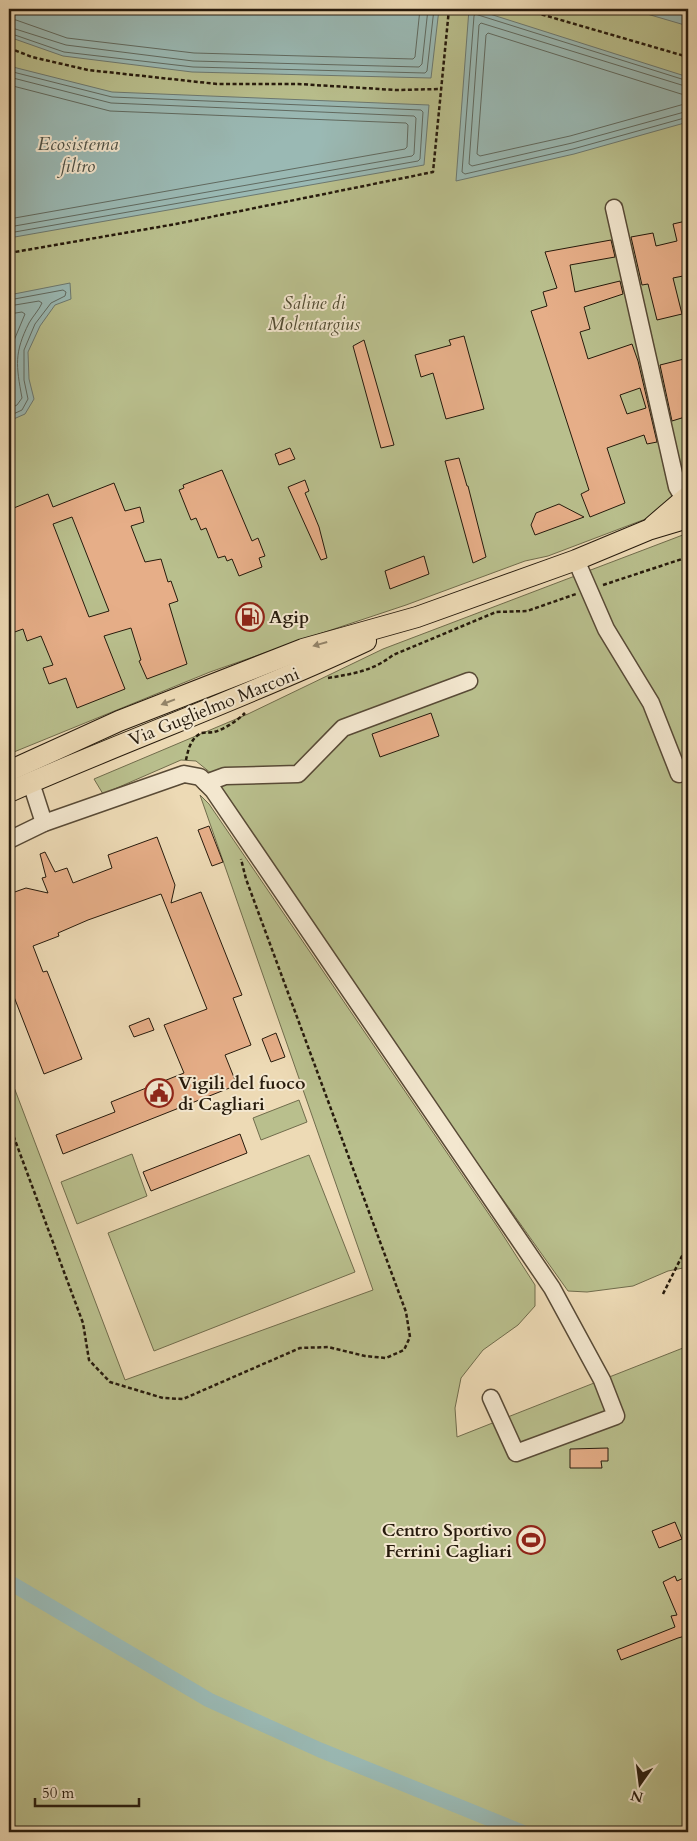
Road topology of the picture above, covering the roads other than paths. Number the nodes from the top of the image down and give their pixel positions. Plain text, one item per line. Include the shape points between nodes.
1 (614, 208) dead end
2 (687, 507) edge
3 (576, 560) junction
4 (417, 617) junction
5 (469, 681) dead end
6 (222, 705) junction
7 (119, 721) junction
8 (9, 764) edge
9 (9, 771) edge
10 (678, 774) dead end
11 (206, 783) junction
12 (9, 792) edge
13 (34, 792) junction
14 (9, 806) edge
15 (44, 823) junction
16 (9, 840) edge
17 (491, 1398) dead end

1 - 2 street via 677,487
2 - 3 main road, Via Guglielmo Marconi via 648,530
3 - 4 main road, Via Guglielmo Marconi
3 - 10 street via 606,629 651,703
4 - 6 main road, Via Guglielmo Marconi via 306,670
4 -> 7 main road, Via Guglielmo Marconi via 303,649
5 - 11 street via 343,728 298,774 225,776
6 - 12 main road, Via Guglielmo Marconi
6 - 13 main road
7 - 8 main road
7 - 9 main road, Via Guglielmo Marconi
11 - 15 street via 200,777 184,774
11 - 17 street via 552,1288 602,1380 616,1416 516,1453
13 - 14 main road
13 - 15 street
15 - 16 street

